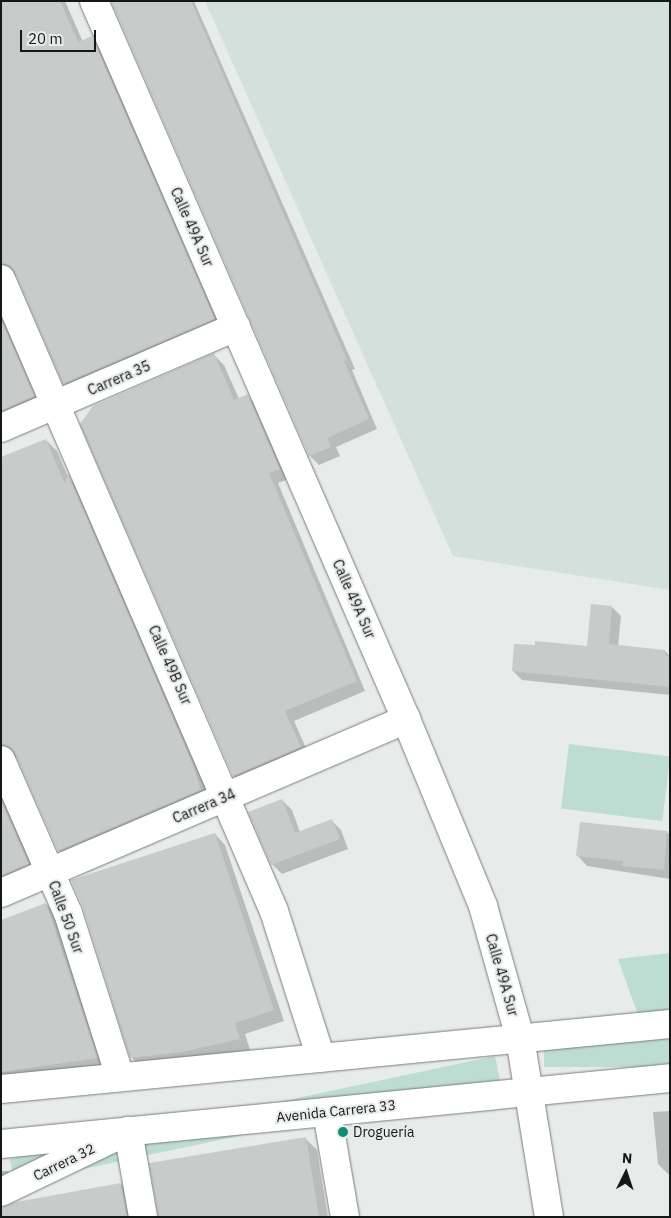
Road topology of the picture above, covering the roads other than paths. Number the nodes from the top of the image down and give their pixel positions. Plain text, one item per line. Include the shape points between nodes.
1 (94, 1) edge
2 (1, 279) edge
3 (236, 327) junction
4 (56, 405) junction
5 (1, 428) edge
6 (406, 719) junction
7 (1, 760) edge
8 (227, 796) junction
9 (50, 872) junction
10 (1, 893) edge
11 (670, 1024) edge
12 (520, 1038) junction
13 (321, 1058) junction
14 (120, 1077) junction
15 (670, 1078) edge
16 (1, 1089) edge
17 (529, 1092) junction
18 (327, 1112) junction
19 (128, 1131) junction
20 (1, 1144) edge
21 (1, 1192) edge
22 (143, 1217) edge
23 (345, 1217) edge
24 (549, 1217) edge

1 - 3 street, Calle 49A Sur
2 - 4 street, Calle 49B Sur
3 - 4 street, Carrera 35
3 - 6 street, Calle 49A Sur
4 - 5 street, Carrera 35
4 - 8 street, Calle 49B Sur
6 - 8 street, Carrera 34
6 - 12 street, Calle 49A Sur via 483,906
7 - 9 street, Calle 50 Sur
8 - 9 street, Carrera 34
8 - 13 street, Calle 49B Sur via 274,911
9 - 10 street, Carrera 34
9 - 14 street, Calle 50 Sur via 68,913
11 - 12 street
12 - 13 street
12 - 17 street, Calle 49A Sur
13 - 14 street
14 - 16 street
15 - 17 street, Avenida Carrera 33
17 - 18 street, Avenida Carrera 33
17 - 24 street, Calle 49A Sur
18 - 19 street, Avenida Carrera 33
18 - 23 street
19 - 20 street, Avenida Carrera 33
19 - 21 street, Carrera 32
19 - 22 street

